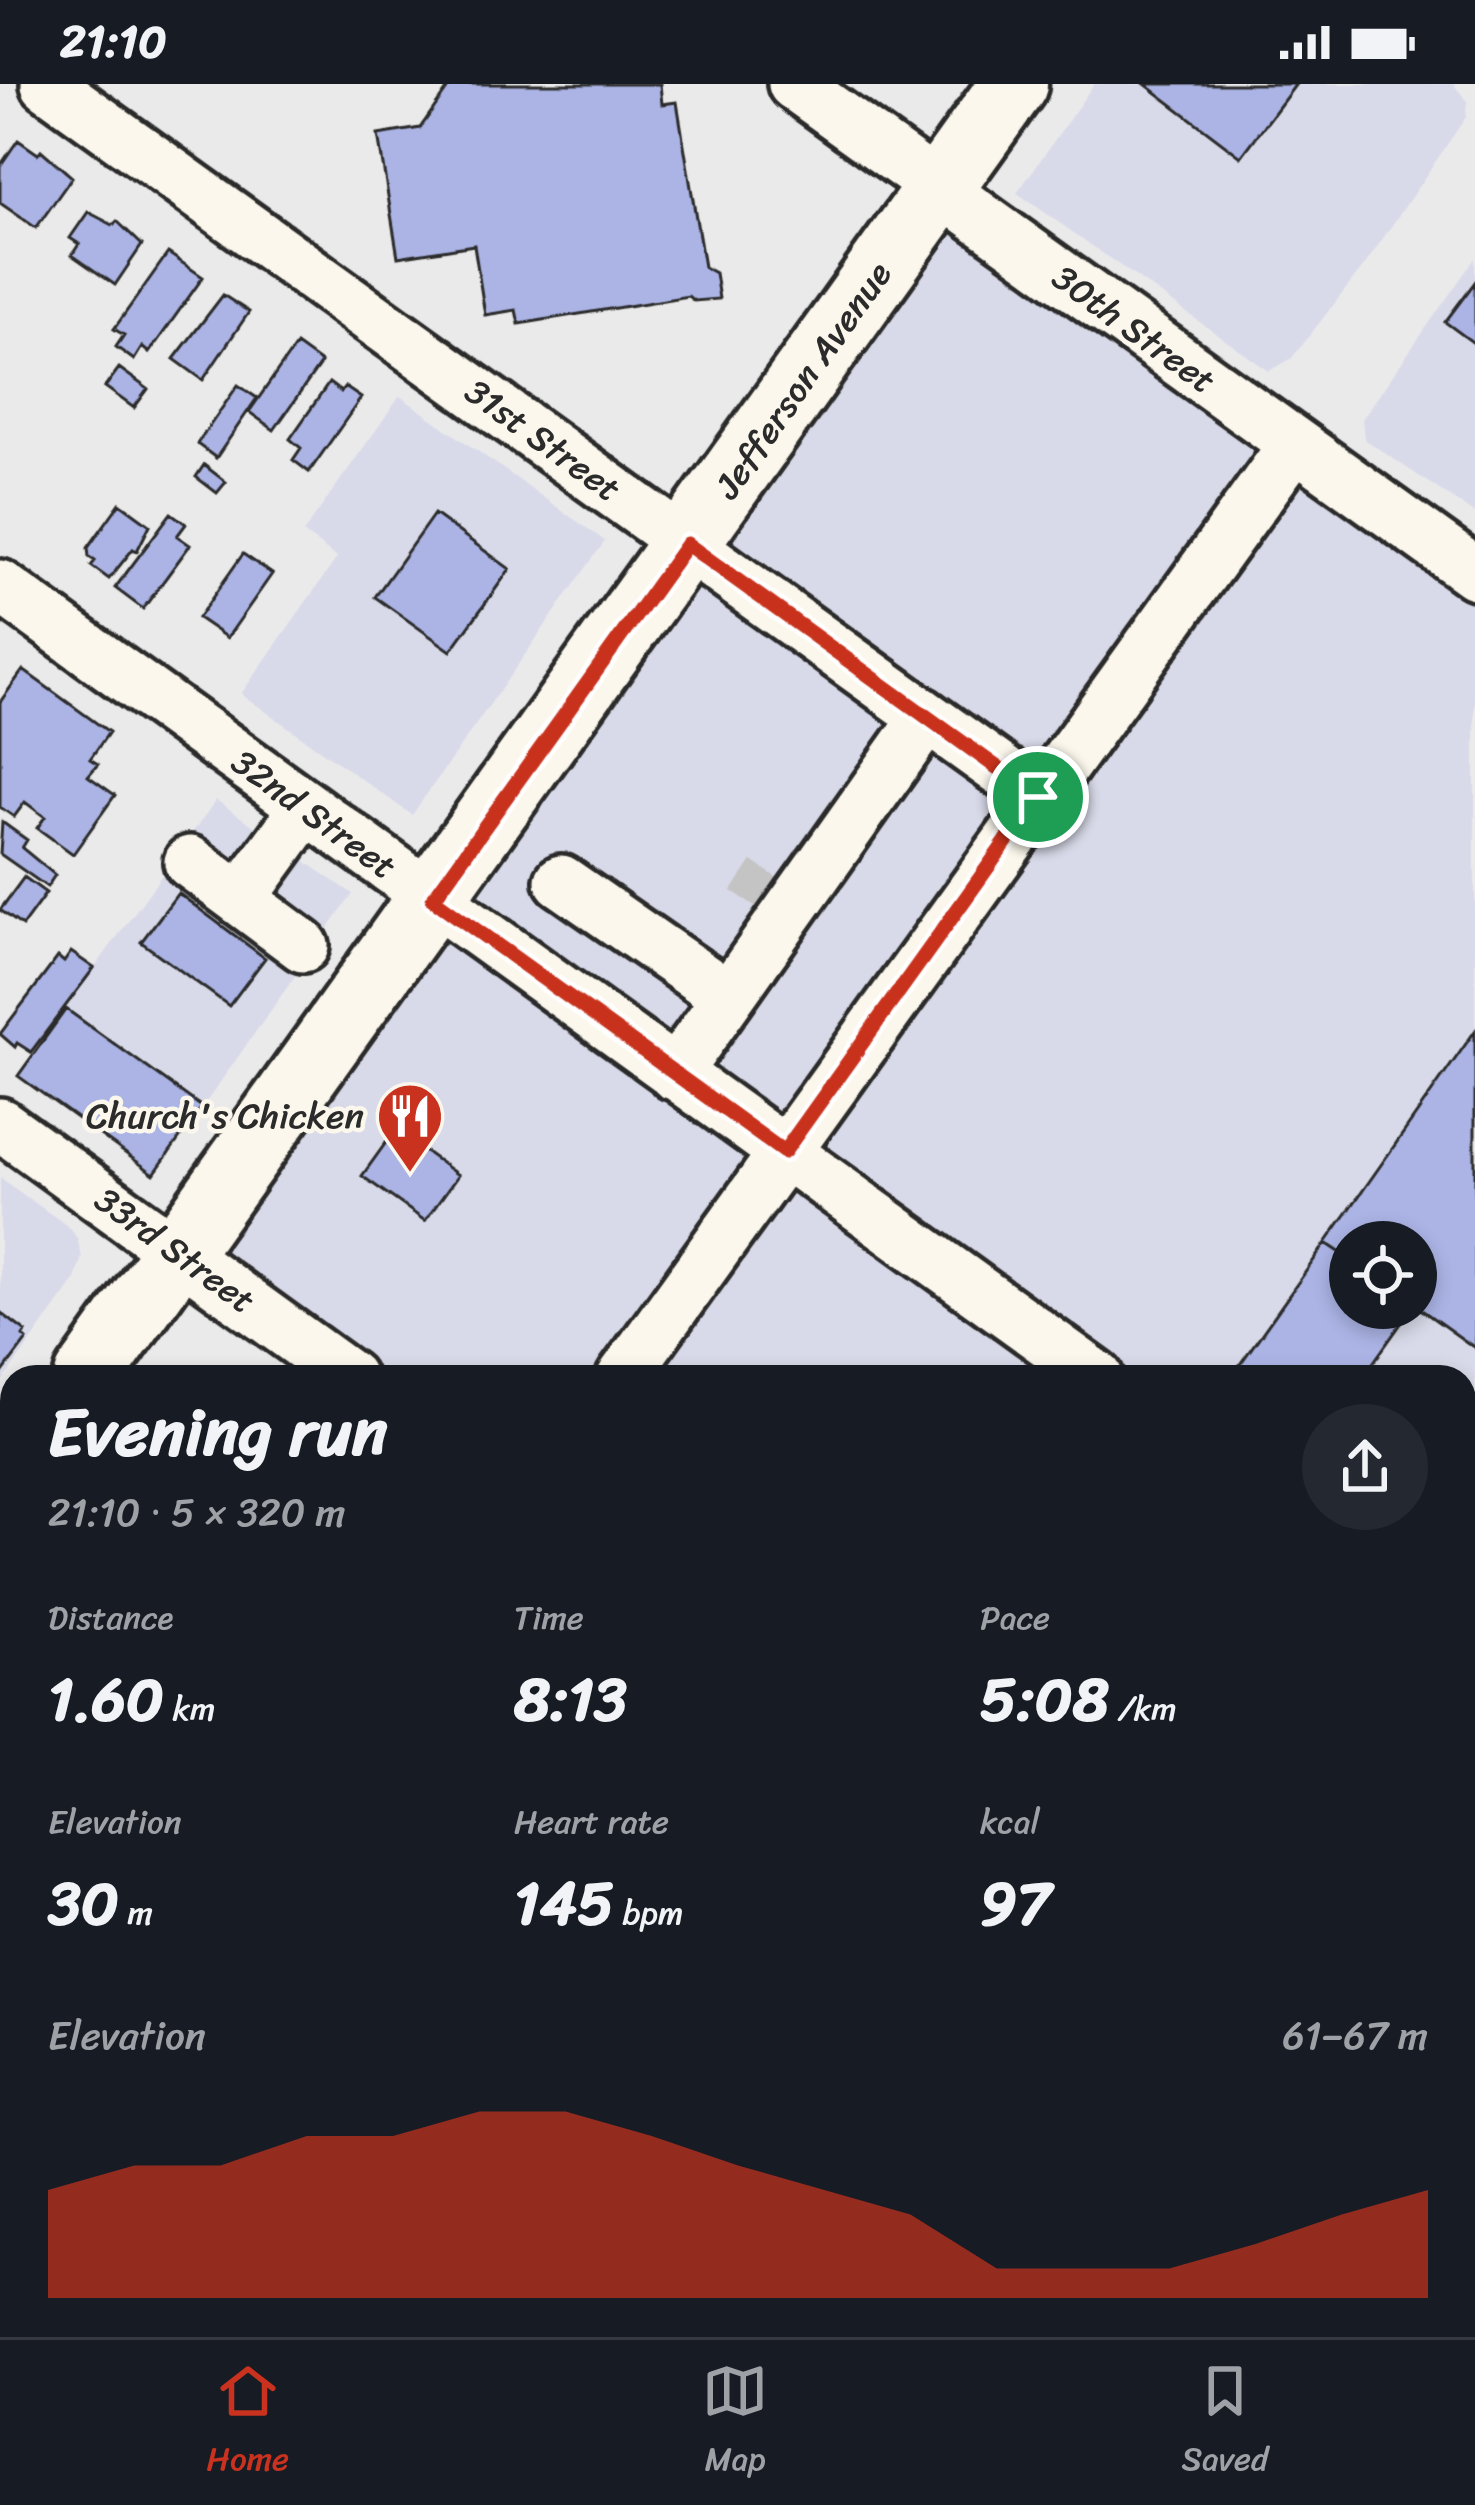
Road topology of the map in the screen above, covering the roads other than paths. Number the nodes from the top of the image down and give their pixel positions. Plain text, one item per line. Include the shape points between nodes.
1 (46, 84) edge
2 (794, 84) edge
3 (1014, 84) edge
4 (940, 189) junction
5 (1295, 444) junction
6 (687, 544) junction
7 (1475, 573) edge
8 (0, 586) edge
9 (928, 717) junction
10 (1038, 797) junction
11 (306, 808) junction
12 (829, 855) junction
13 (190, 862) dead end
14 (561, 881) dead end
15 (240, 898) junction
16 (433, 899) junction
17 (762, 912) junction
18 (303, 946) dead end
19 (728, 997) junction
20 (674, 1074) junction
21 (0, 1124) edge
22 (784, 1152) junction
23 (178, 1250) junction
24 (97, 1365) edge
25 (333, 1365) edge
26 (632, 1365) edge
27 (1080, 1365) edge

1 - 6 street, 31st Street
2 - 4 street, 30th Street
3 - 4 main road, Jefferson Avenue
4 - 5 street, 30th Street
4 - 6 main road, Jefferson Avenue
5 - 7 street, 30th Street
5 - 10 street
6 - 9 street, 31st Street
6 - 16 main road, Jefferson Avenue
8 - 11 street, 32nd Street
9 - 10 street, 31st Street
9 - 12 street
10 - 22 street
11 - 15 street
11 - 16 street, 32nd Street
12 - 17 street
12 - 17 street via 790,866
13 - 15 street
14 - 19 street
15 - 18 street
16 - 20 street, 32nd Street
16 - 23 main road, Jefferson Avenue
17 - 19 street
19 - 20 street
20 - 22 street, 32nd Street
21 - 23 street, 33rd Street
22 - 26 street
22 - 27 street, 32nd Street
23 - 24 main road, Jefferson Avenue
23 - 25 street, 33rd Street

